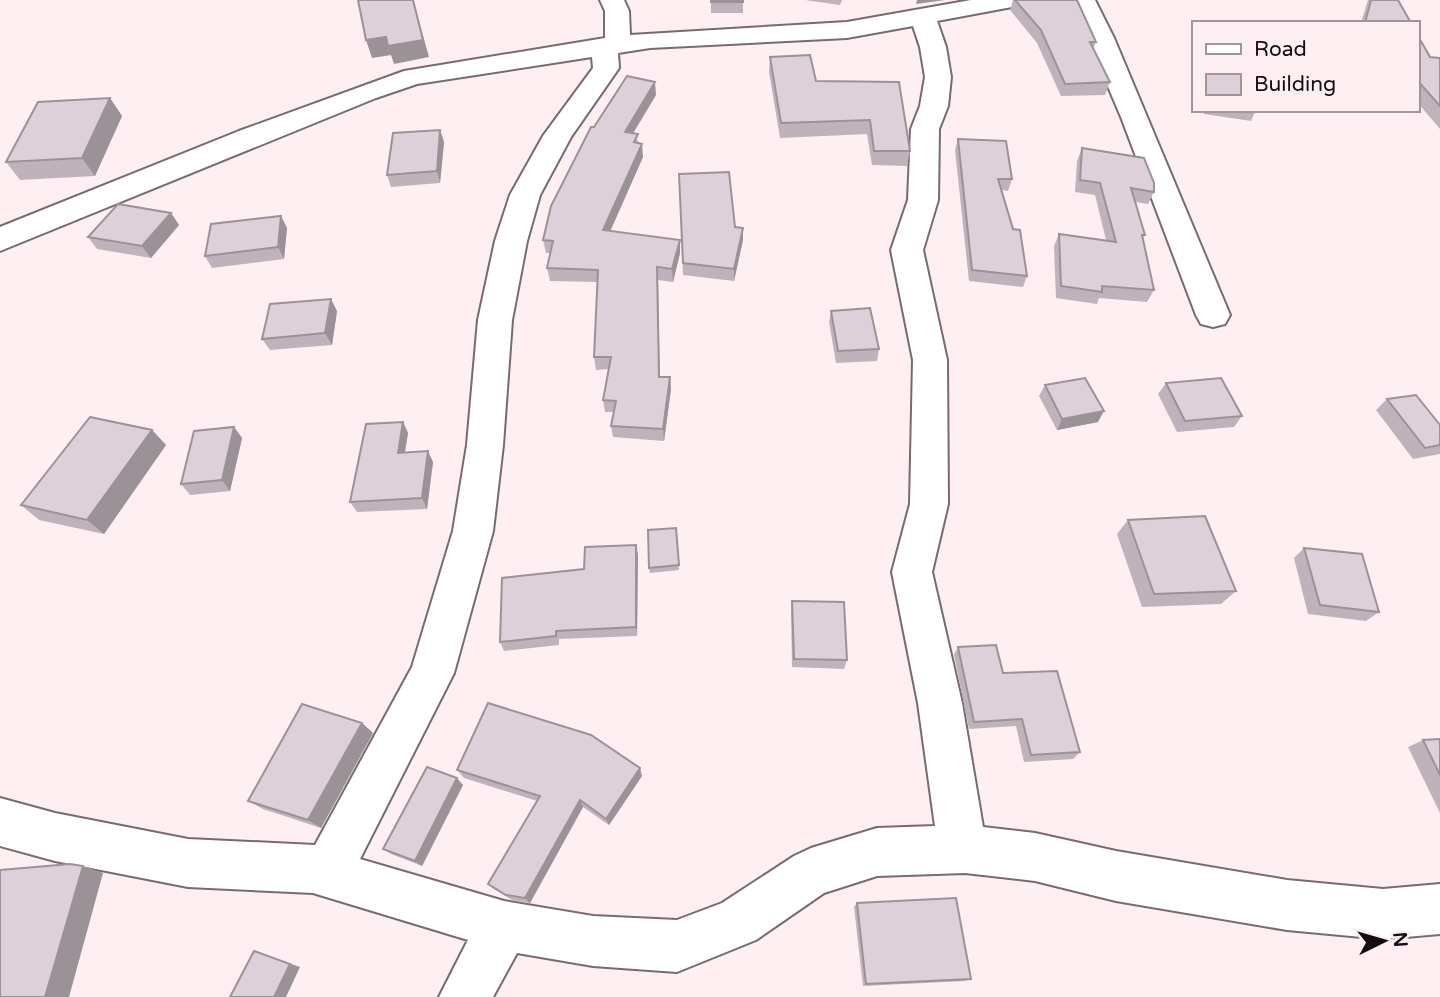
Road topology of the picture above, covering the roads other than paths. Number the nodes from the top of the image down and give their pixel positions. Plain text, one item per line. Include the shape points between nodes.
1 (612, 0) edge
2 (1012, 0) edge
3 (1083, 0) edge
4 (959, 5) edge
5 (923, 18) junction
6 (611, 45) junction
7 (0, 240) edge
8 (1213, 315) dead end
9 (0, 822) edge
10 (965, 849) junction
11 (327, 873) junction
12 (1440, 909) edge
13 (504, 926) junction
14 (465, 997) edge

1 - 6 street via 617,11
2 - 4 street
3 - 8 street via 1135,110
4 - 5 street
5 - 6 street via 847,30
5 - 10 street via 939,77 925,129 923,200 907,250 930,360 929,504 912,572
6 - 7 street via 412,77
6 - 11 street via 606,68 537,170 511,240 495,320 473,531 432,673
9 - 11 street via 188,863
10 - 12 street via 1287,905 1383,914
10 - 13 street via 877,852 811,873 738,922 677,946 593,941
11 - 13 street
13 - 14 street

